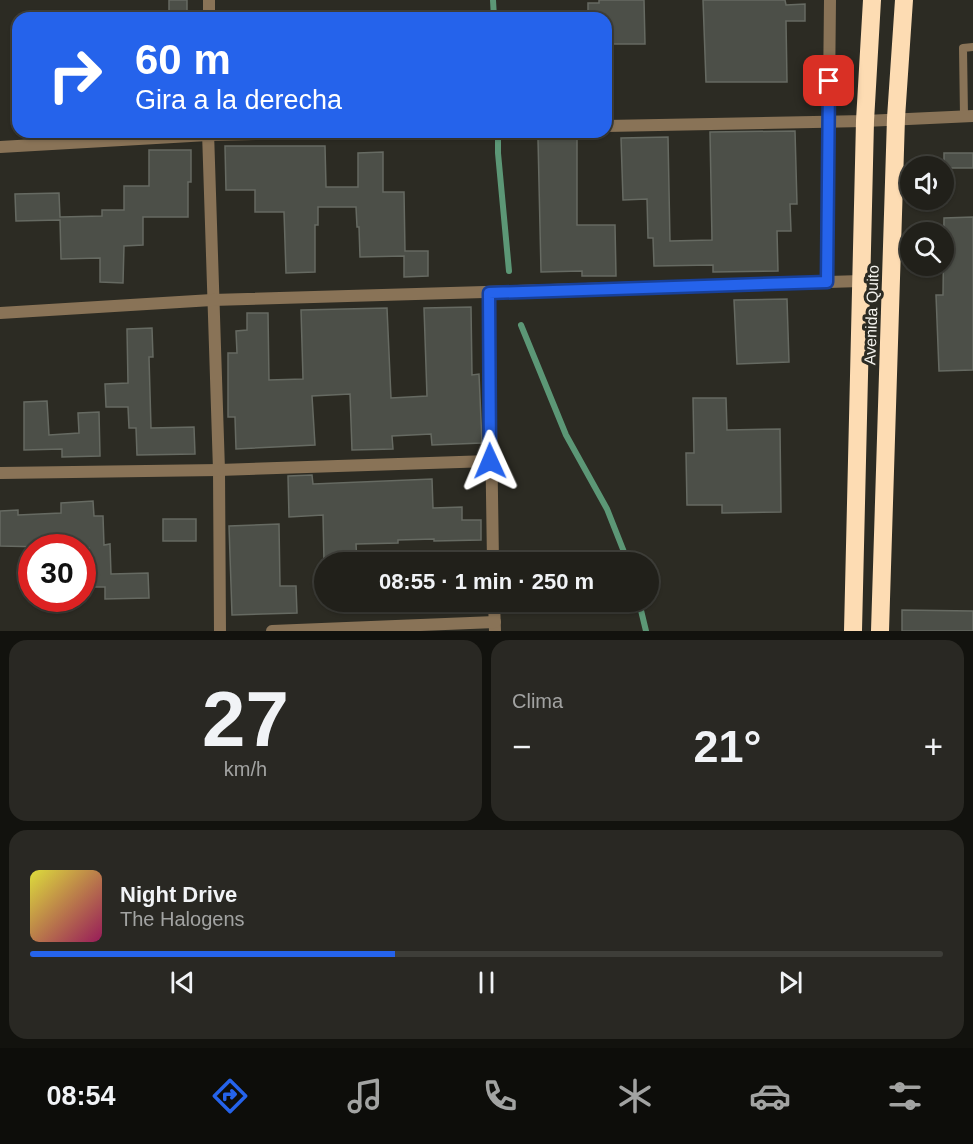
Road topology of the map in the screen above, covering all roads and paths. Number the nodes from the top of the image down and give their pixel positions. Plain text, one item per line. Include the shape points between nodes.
1 (830, 0) edge
2 (872, 0) edge
3 (904, 0) edge
4 (973, 47) edge
5 (968, 116) edge
6 (896, 118) junction
7 (865, 121) junction
8 (828, 122) junction
9 (612, 126) edge
10 (144, 138) edge
11 (208, 138) edge
12 (0, 147) edge
13 (861, 281) junction
14 (827, 282) junction
15 (489, 293) junction
16 (212, 300) junction
17 (0, 313) edge
18 (490, 461) junction
19 (219, 470) junction
20 (0, 473) edge
21 (493, 552) edge
22 (494, 612) edge
23 (495, 627) edge
24 (220, 631) edge
25 (272, 631) edge
26 (853, 631) edge
27 (880, 631) edge

1 - 8 street
2 - 7 highway, Avenida Quito
3 - 6 highway, Avenida Quito
4 - 5 lane via 963,48
5 - 6 street
6 - 7 street
6 - 27 highway, Avenida Quito
7 - 8 street
7 - 13 highway, Avenida Quito
8 - 9 street
8 - 14 street
10 - 12 street
11 - 16 street
13 - 14 street
13 - 26 highway, Avenida Quito
14 - 15 street
15 - 16 street
15 - 18 street
16 - 17 street
16 - 19 street
18 - 19 street
18 - 21 street
19 - 20 street
19 - 24 street
22 - 23 street
23 - 25 street

